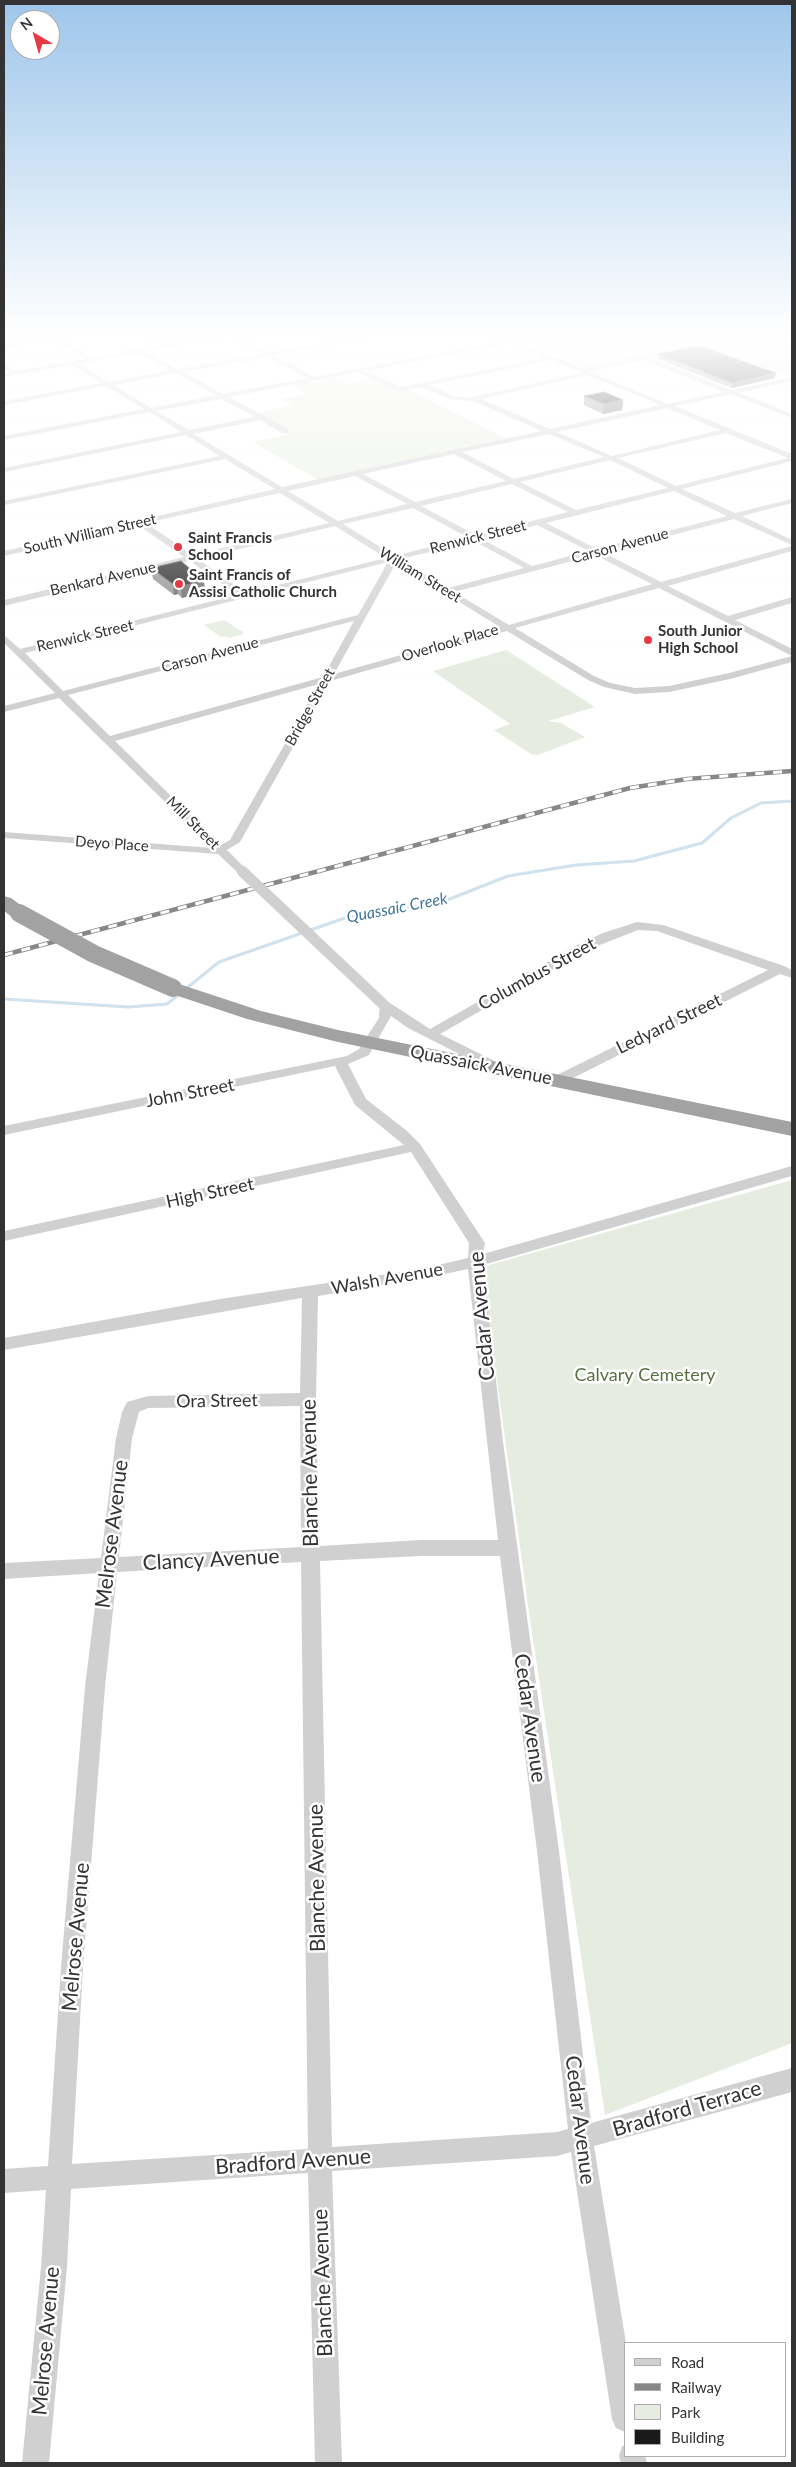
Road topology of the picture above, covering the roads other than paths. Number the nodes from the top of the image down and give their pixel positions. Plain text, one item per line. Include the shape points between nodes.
1 (98, 451) edge
2 (217, 451) edge
3 (460, 451) edge
4 (595, 451) edge
5 (640, 451) edge
6 (776, 451) edge
7 (456, 452) junction
8 (226, 457) junction
9 (611, 458) junction
10 (792, 458) edge
11 (4, 470) edge
12 (356, 473) junction
13 (513, 481) junction
14 (675, 488) junction
15 (282, 491) junction
16 (792, 501) edge
17 (4, 503) edge
18 (414, 505) junction
19 (575, 513) junction
20 (734, 516) junction
21 (538, 522) junction
22 (141, 523) junction
23 (335, 523) junction
24 (475, 538) junction
25 (792, 543) edge
26 (792, 548) edge
27 (598, 552) junction
28 (4, 554) edge
29 (190, 558) junction
30 (394, 559) junction
31 (531, 569) junction
32 (661, 584) junction
33 (447, 591) junction
34 (244, 596) junction
35 (792, 600) edge
36 (4, 603) edge
37 (360, 617) junction
38 (728, 619) junction
39 (507, 627) junction
40 (4, 638) edge
41 (18, 652) junction
42 (792, 652) edge
43 (792, 658) edge
44 (326, 679) junction
45 (61, 694) junction
46 (4, 709) edge
47 (108, 740) junction
48 (4, 836) edge
49 (220, 850) junction
50 (11, 907) edge
51 (786, 972) edge
52 (385, 1006) junction
53 (430, 1034) junction
54 (370, 1043) junction
55 (340, 1062) junction
56 (502, 1070) junction
57 (558, 1080) junction
58 (792, 1129) edge
59 (4, 1130) edge
60 (415, 1147) junction
61 (792, 1171) edge
62 (4, 1236) edge
63 (475, 1262) junction
64 (310, 1292) junction
65 (4, 1344) edge
66 (308, 1399) junction
67 (130, 1412) joint
68 (507, 1548) junction
69 (311, 1555) junction
70 (108, 1565) junction
71 (4, 1571) edge
72 (792, 2080) edge
73 (581, 2138) junction
74 (320, 2160) junction
75 (59, 2177) junction
76 (4, 2181) edge
77 (624, 2413) edge
78 (35, 2463) edge
79 (328, 2463) edge

1 - 11 street
2 - 8 street, William Street
3 - 7 street, South William Street
4 - 9 street
5 - 9 street, Benkard Avenue
6 - 10 street
7 - 12 street, South William Street
7 - 13 street
8 - 15 street, William Street
8 - 17 street
9 - 13 street, Benkard Avenue
9 - 14 street
10 - 14 street, Renwick Street
12 - 15 street, South William Street
12 - 18 street
13 - 18 street, Benkard Avenue
13 - 19 street
14 - 19 street, Renwick Street
14 - 20 street
15 - 22 street, South William Street
15 - 23 street, William Street
16 - 20 street, Carson Avenue
18 - 23 street, Benkard Avenue
18 - 24 street
19 - 21 street, Renwick Street
20 - 25 street
20 - 27 street, Carson Avenue
21 - 24 street, Renwick Street
21 - 27 street
22 - 28 street, South William Street
22 - 29 street
23 - 29 street, Benkard Avenue
23 - 30 street, William Street
24 - 30 street, Renwick Street
24 - 31 street
26 - 32 street, Overlook Place
27 - 31 street, Carson Avenue
27 - 32 street
29 - 34 street
29 - 36 street, Benkard Avenue
30 - 33 street, William Street
30 - 34 street, Renwick Street
30 - 37 street, Bridge Street
31 - 33 street, Carson Avenue
32 - 38 street
32 - 39 street, Overlook Place
33 - 39 street, William Street
34 - 41 street, Renwick Street
35 - 38 street
37 - 44 street, Bridge Street
37 - 45 street, Carson Avenue
38 - 42 street
39 - 43 street, William Street via 591,678 635,691 669,689
39 - 44 street, Overlook Place
40 - 41 street, Mill Street
41 - 45 street, Mill Street
44 - 47 street, Overlook Place
44 - 49 street, Bridge Street via 234,842
45 - 46 street, Carson Avenue
45 - 47 street, Mill Street
47 - 49 street, Mill Street
48 - 49 street, Deyo Place
49 - 52 street, Mill Street, bridge
50 - 54 highway, Quassaick Avenue, bridge via 94,954 173,988 227,1007
51 - 53 street, Columbus Street via 649,926 623,930 583,947
51 - 57 street, Ledyard Street
52 - 53 street
52 - 54 street via 385,1018
53 - 56 street
54 - 55 street, John Street via 358,1056
54 - 56 highway, Quassaick Avenue
55 - 59 street, John Street
55 - 60 street, Cedar Avenue via 360,1102
56 - 57 highway, Quassaick Avenue
57 - 58 highway, Quassaick Avenue
60 - 62 street, High Street
60 - 63 street, Cedar Avenue via 477,1243
61 - 63 street, Walsh Avenue
63 - 64 street, Walsh Avenue
63 - 68 street, Cedar Avenue
64 - 65 street, Walsh Avenue via 220,1304
64 - 66 street, Blanche Avenue
66 - 67 street, Ora Street via 148,1402 133,1407
66 - 69 street, Blanche Avenue
67 - 70 street, Melrose Avenue
68 - 69 street, Clancy Avenue via 421,1548
68 - 73 street, Cedar Avenue via 548,1851
69 - 70 street, Clancy Avenue
69 - 74 street, Blanche Avenue
70 - 71 street, Clancy Avenue
70 - 75 street, Melrose Avenue via 72,1967
72 - 73 street, Bradford Terrace
73 - 74 street, Bradford Avenue via 558,2144
73 - 77 street, Cedar Avenue
74 - 75 street, Bradford Avenue
74 - 79 street, Blanche Avenue
75 - 76 street, Bradford Avenue
75 - 78 street, Melrose Avenue via 54,2267

